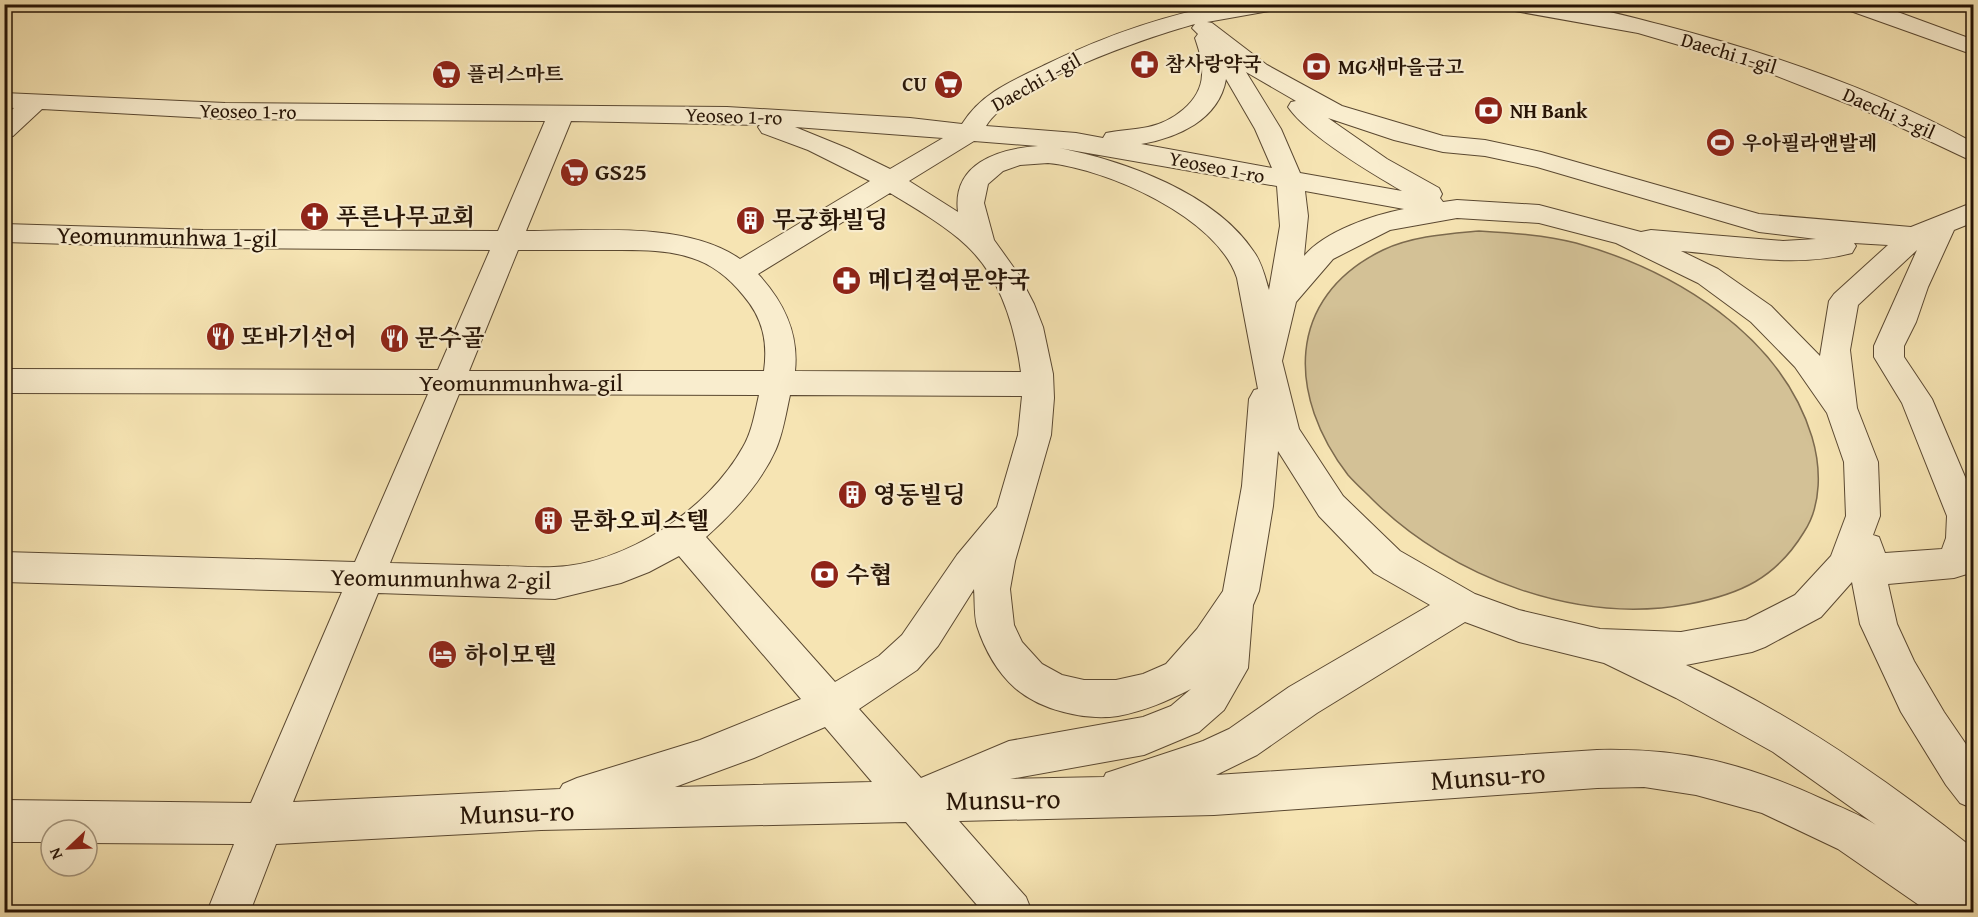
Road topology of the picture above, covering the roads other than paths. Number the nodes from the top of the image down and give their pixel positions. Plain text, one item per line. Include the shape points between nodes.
1 (1269, 4) edge
2 (1515, 4) edge
3 (1853, 4) edge
4 (1193, 16) edge
5 (1974, 27) edge
6 (1945, 36) junction
7 (1974, 48) edge
8 (1258, 70) junction
9 (1802, 76) joint
10 (4, 100) edge
11 (34, 103) junction
12 (561, 114) junction
13 (727, 115) junction
14 (4, 130) edge
15 (969, 134) junction
16 (1076, 141) junction
17 (1974, 154) edge
18 (892, 180) junction
19 (1291, 181) junction
20 (1457, 209) junction
21 (1974, 211) edge
22 (1944, 223) junction
23 (4, 233) edge
24 (1625, 236) junction
25 (1914, 237) junction
26 (508, 241) junction
27 (981, 242) junction
28 (740, 272) junction
29 (1282, 299) junction
30 (1267, 361) junction
31 (4, 381) edge
32 (448, 383) junction
33 (778, 383) junction
34 (1038, 384) junction
35 (1841, 409) junction
36 (1013, 510) junction
37 (1863, 516) junction
38 (683, 536) junction
39 (4, 567) edge
40 (1869, 570) junction
41 (366, 578) junction
42 (1237, 600) junction
43 (1462, 605) junction
44 (1600, 646) junction
45 (830, 705) junction
46 (1974, 789) edge
47 (1093, 797) junction
48 (915, 801) junction
49 (541, 810) junction
50 (4, 821) edge
51 (263, 824) junction
52 (1974, 877) edge
53 (229, 912) edge
54 (1011, 912) edge
55 (1965, 912) edge

1 - 4 street, Daechi 1-gil
2 - 9 street, Daechi 1-gil via 1659,22
3 - 6 street
4 - 8 street
4 - 15 street, Daechi 1-gil via 1124,38 1008,92 982,112
4 - 16 street via 1214,63 1211,91 1197,110 1165,132 1141,138
4 - 19 street via 1256,105
5 - 6 street
6 - 7 street
8 - 20 street via 1364,158
8 - 25 street via 1333,111 1403,134 1541,160 1759,223
9 - 17 street, Daechi 3-gil via 1920,125
10 - 11 street, Yeoseo 1-ro
11 - 12 street, Yeoseo 1-ro via 225,111
11 - 14 street
12 - 13 street, Yeoseo 1-ro
12 - 26 street
13 - 15 street, Yeoseo 1-ro via 910,126
13 - 18 street via 794,135
15 - 16 street, Yeoseo 1-ro
15 - 18 street, Daechi 1-gil
16 - 19 street, Yeoseo 1-ro
18 - 27 street
18 - 28 street, Daechi 1-gil
19 - 20 street, Yeoseo 1-ro
19 - 29 street via 1294,215
20 - 24 street via 1539,214
20 - 29 street via 1383,222 1323,252
21 - 22 street
22 - 25 street
22 - 40 street via 1912,287 1889,346 1889,357 1916,399 1964,516 1963,538 1954,563
23 - 26 street, Yeomunmunhwa 1-gil
24 - 25 street via 1783,251
24 - 35 street via 1708,276 1761,314 1806,359
25 - 35 street via 1844,301 1835,350
26 - 28 street, Yeomunmunhwa 1-gil via 650,241 685,246 714,256
26 - 32 street
27 - 30 street via 971,221 969,204 977,178 995,163 1016,157 1053,155 1114,171 1184,204 1223,233 1247,267
27 - 34 street via 1022,309
28 - 33 street, Yeomunmunhwa 1-gil via 772,316 781,344
29 - 30 street
30 - 42 street via 1260,478
30 - 43 street via 1282,432 1331,506 1387,562
31 - 32 street, Yeomunmunhwa-gil
32 - 33 street, Yeomunmunhwa-gil
32 - 41 street
33 - 34 street, Yeomunmunhwa-gil
33 - 38 street, Yeomunmunhwa 2-gil via 759,451 725,496
34 - 36 street via 1037,424
35 - 37 street via 1861,462
36 - 42 street via 992,588 996,624 1002,647 1020,671 1041,687 1094,700 1155,688 1180,675 1197,660
36 - 45 street via 921,638 895,666
37 - 40 street
37 - 44 street via 1845,565 1808,606 1752,635 1680,649
38 - 41 street, Yeomunmunhwa 2-gil via 628,567 555,583
38 - 45 street
39 - 41 street, Yeomunmunhwa 2-gil
40 - 46 street via 1873,604 1884,638 1934,731
41 - 51 street
42 - 48 street via 1229,668 1210,697 1185,719 1144,736 1009,760
43 - 44 street via 1519,626
43 - 47 street via 1303,700 1243,742 1210,758
44 - 52 street via 1678,679 1758,721 1825,763
45 - 48 street
45 - 49 street via 727,751
47 - 48 street, Munsu-ro
47 - 55 street, Munsu-ro via 1214,795 1644,768 1696,775 1767,794 1853,834
48 - 49 street, Munsu-ro
48 - 54 street
49 - 51 street, Munsu-ro
50 - 51 street, Munsu-ro
51 - 53 street

